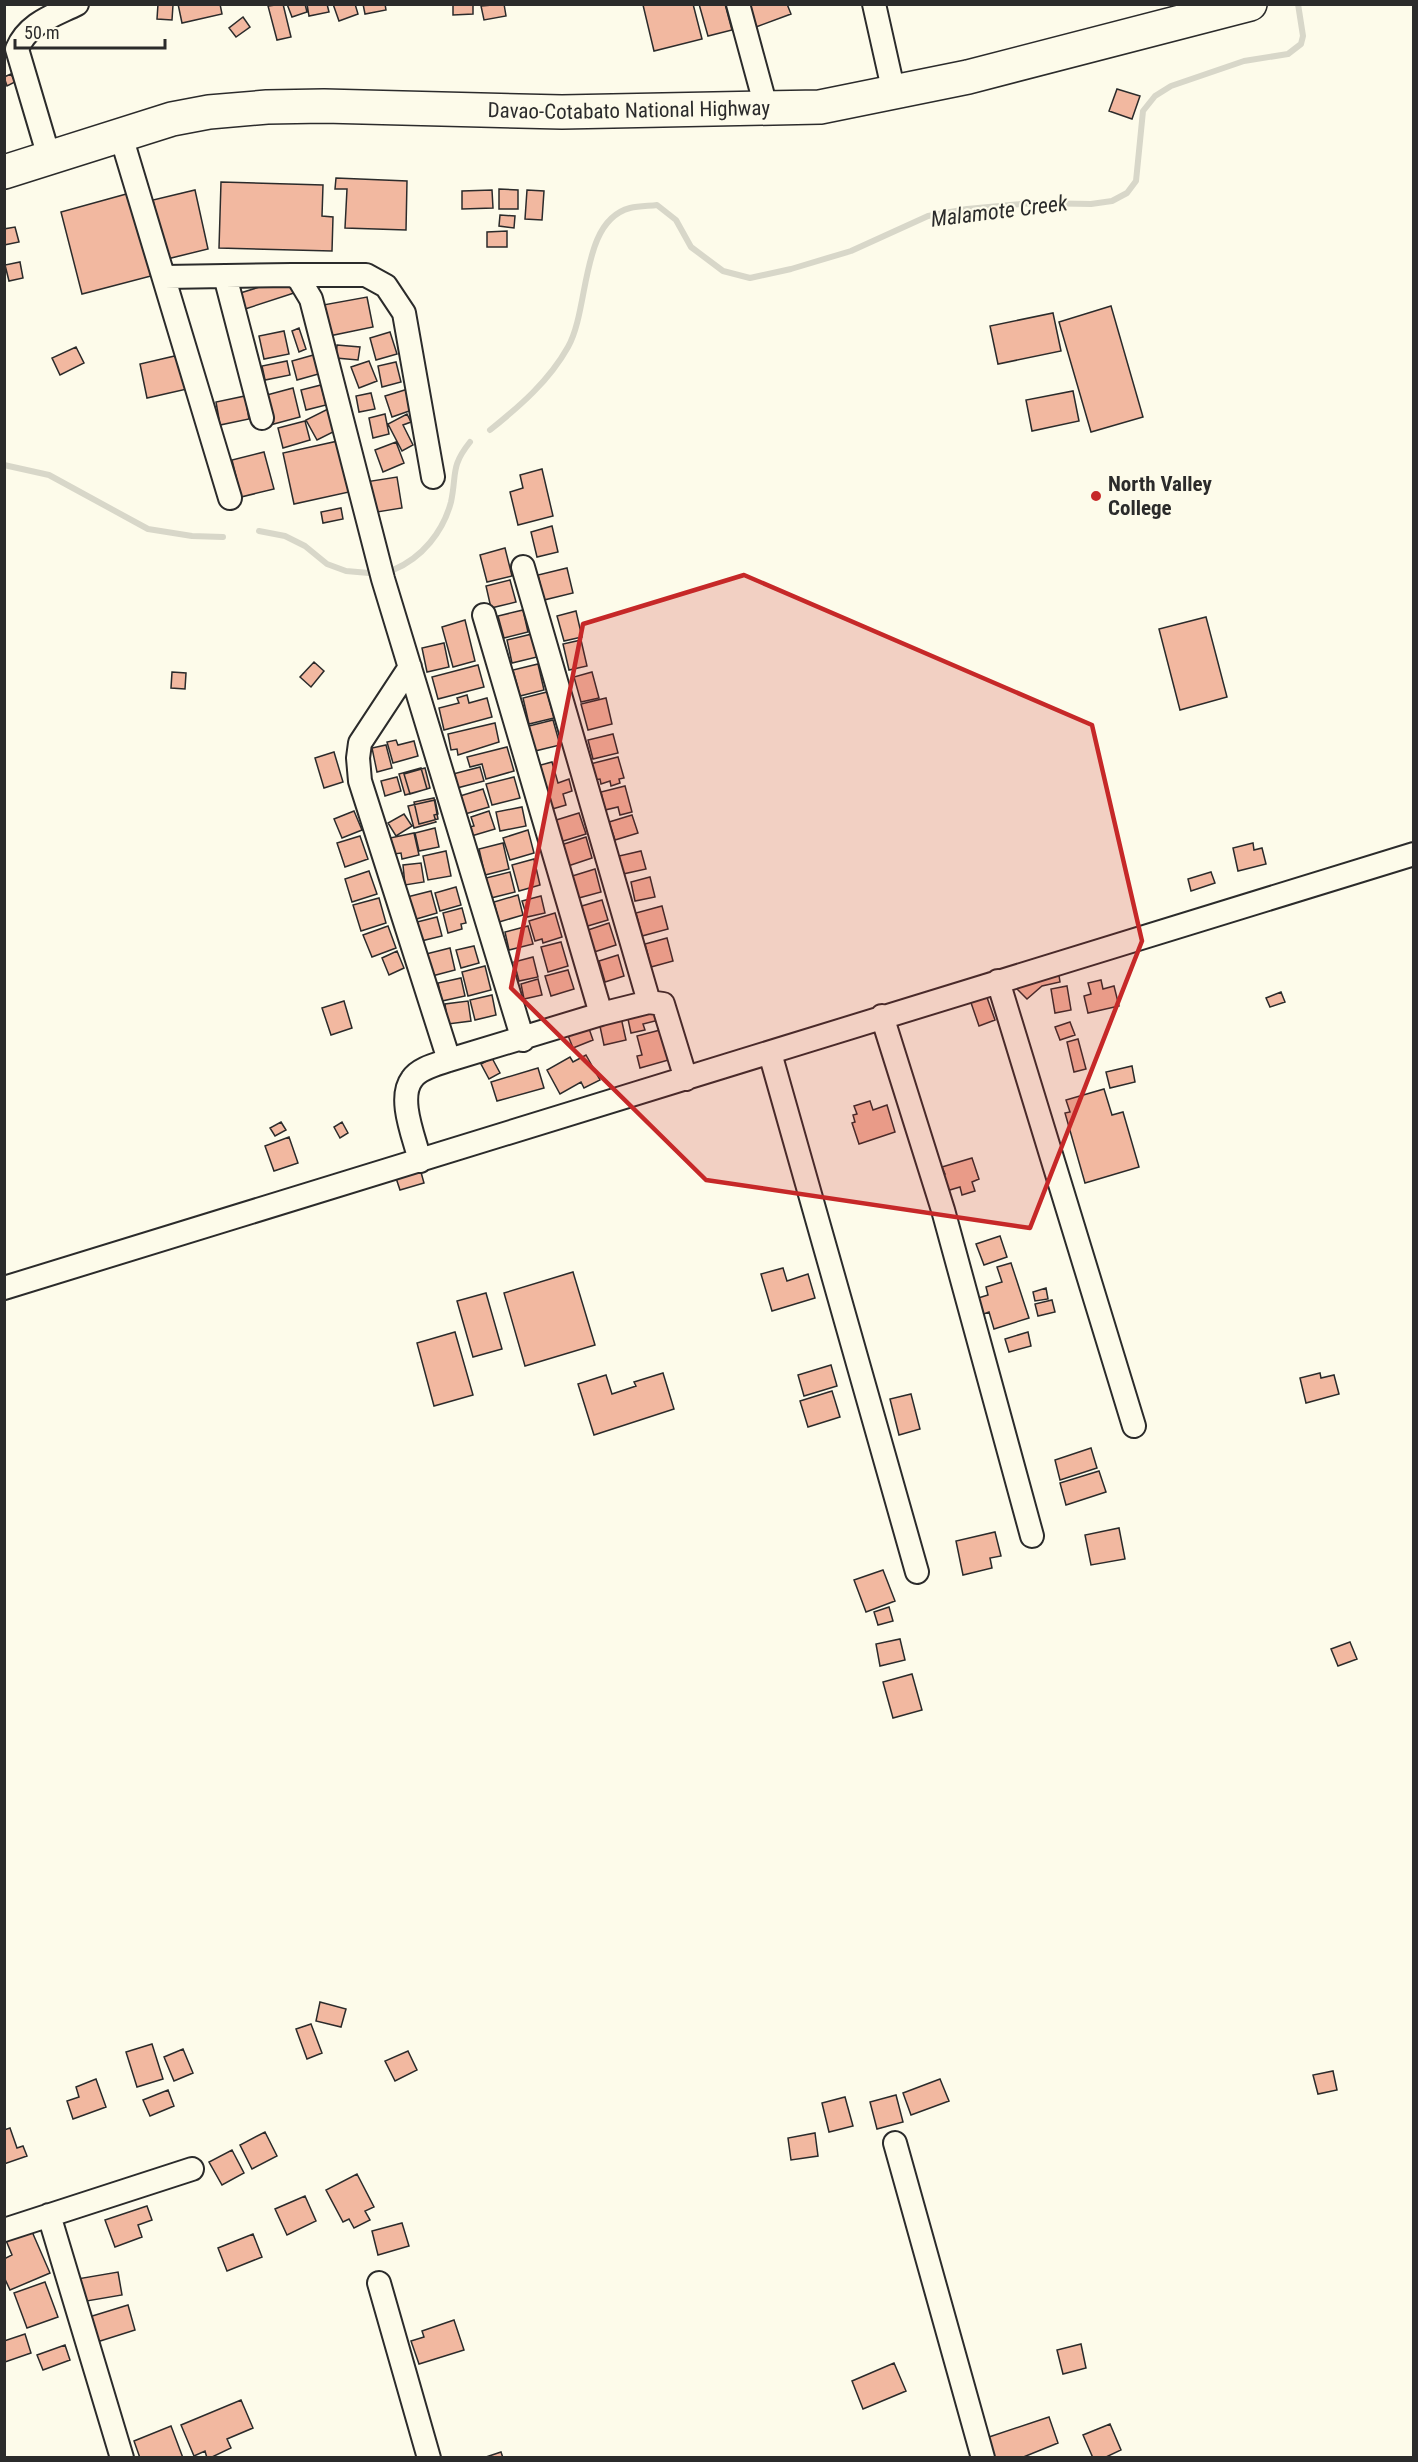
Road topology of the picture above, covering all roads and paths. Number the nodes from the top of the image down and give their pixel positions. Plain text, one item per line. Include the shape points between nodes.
1 (77, 4) edge
2 (738, 4) edge
3 (874, 4) edge
4 (1250, 4) edge
5 (894, 93) junction
6 (766, 108) junction
7 (121, 136) junction
8 (49, 157) junction
9 (4, 172) edge
10 (292, 275) junction
11 (225, 276) junction
12 (165, 277) junction
13 (262, 418) dead end
14 (433, 477) dead end
15 (230, 498) dead end
16 (523, 567) dead end
17 (484, 615) dead end
18 (410, 667) junction
19 (1413, 854) edge
20 (998, 981) junction
21 (649, 1002) junction
22 (601, 1014) junction
23 (882, 1016) junction
24 (523, 1040) junction
25 (770, 1053) junction
26 (450, 1060) junction
27 (686, 1079) junction
28 (420, 1161) junction
29 (4, 1288) edge
30 (1134, 1426) dead end
31 (1032, 1536) dead end
32 (917, 1572) dead end
33 (895, 2144) dead end
34 (192, 2169) dead end
35 (49, 2216) junction
36 (4, 2230) edge
37 (379, 2283) dead end
38 (122, 2457) edge
39 (429, 2457) edge
40 (983, 2457) edge

1 - 8 street via 33,25 22,36 17,49
2 - 6 street
3 - 5 street
4 - 5 highway, Davao-Cotabato National Highway
5 - 6 highway, Davao-Cotabato National Highway via 820,106
6 - 7 highway, Davao-Cotabato National Highway via 562,112 267,107 190,116
7 - 8 highway, Davao-Cotabato National Highway
7 - 12 street
8 - 9 highway, Davao-Cotabato National Highway
10 - 11 street
10 - 14 street via 366,274 386,286 404,314
10 - 18 street via 299,279 311,299 383,579
11 - 12 street
11 - 13 street
12 - 15 street
16 - 21 street
17 - 22 street
18 - 24 street
18 - 26 street via 360,743 360,781
19 - 20 street
20 - 23 street
20 - 30 street
21 - 22 street
21 - 27 street via 666,1008
22 - 24 street
23 - 25 street
23 - 31 street via 943,1210
24 - 26 street
25 - 27 street
25 - 32 street
26 - 28 street via 412,1077 407,1088 406,1104
27 - 28 street
28 - 29 street
33 - 40 street
34 - 35 street
35 - 36 street
35 - 38 street
37 - 39 street

